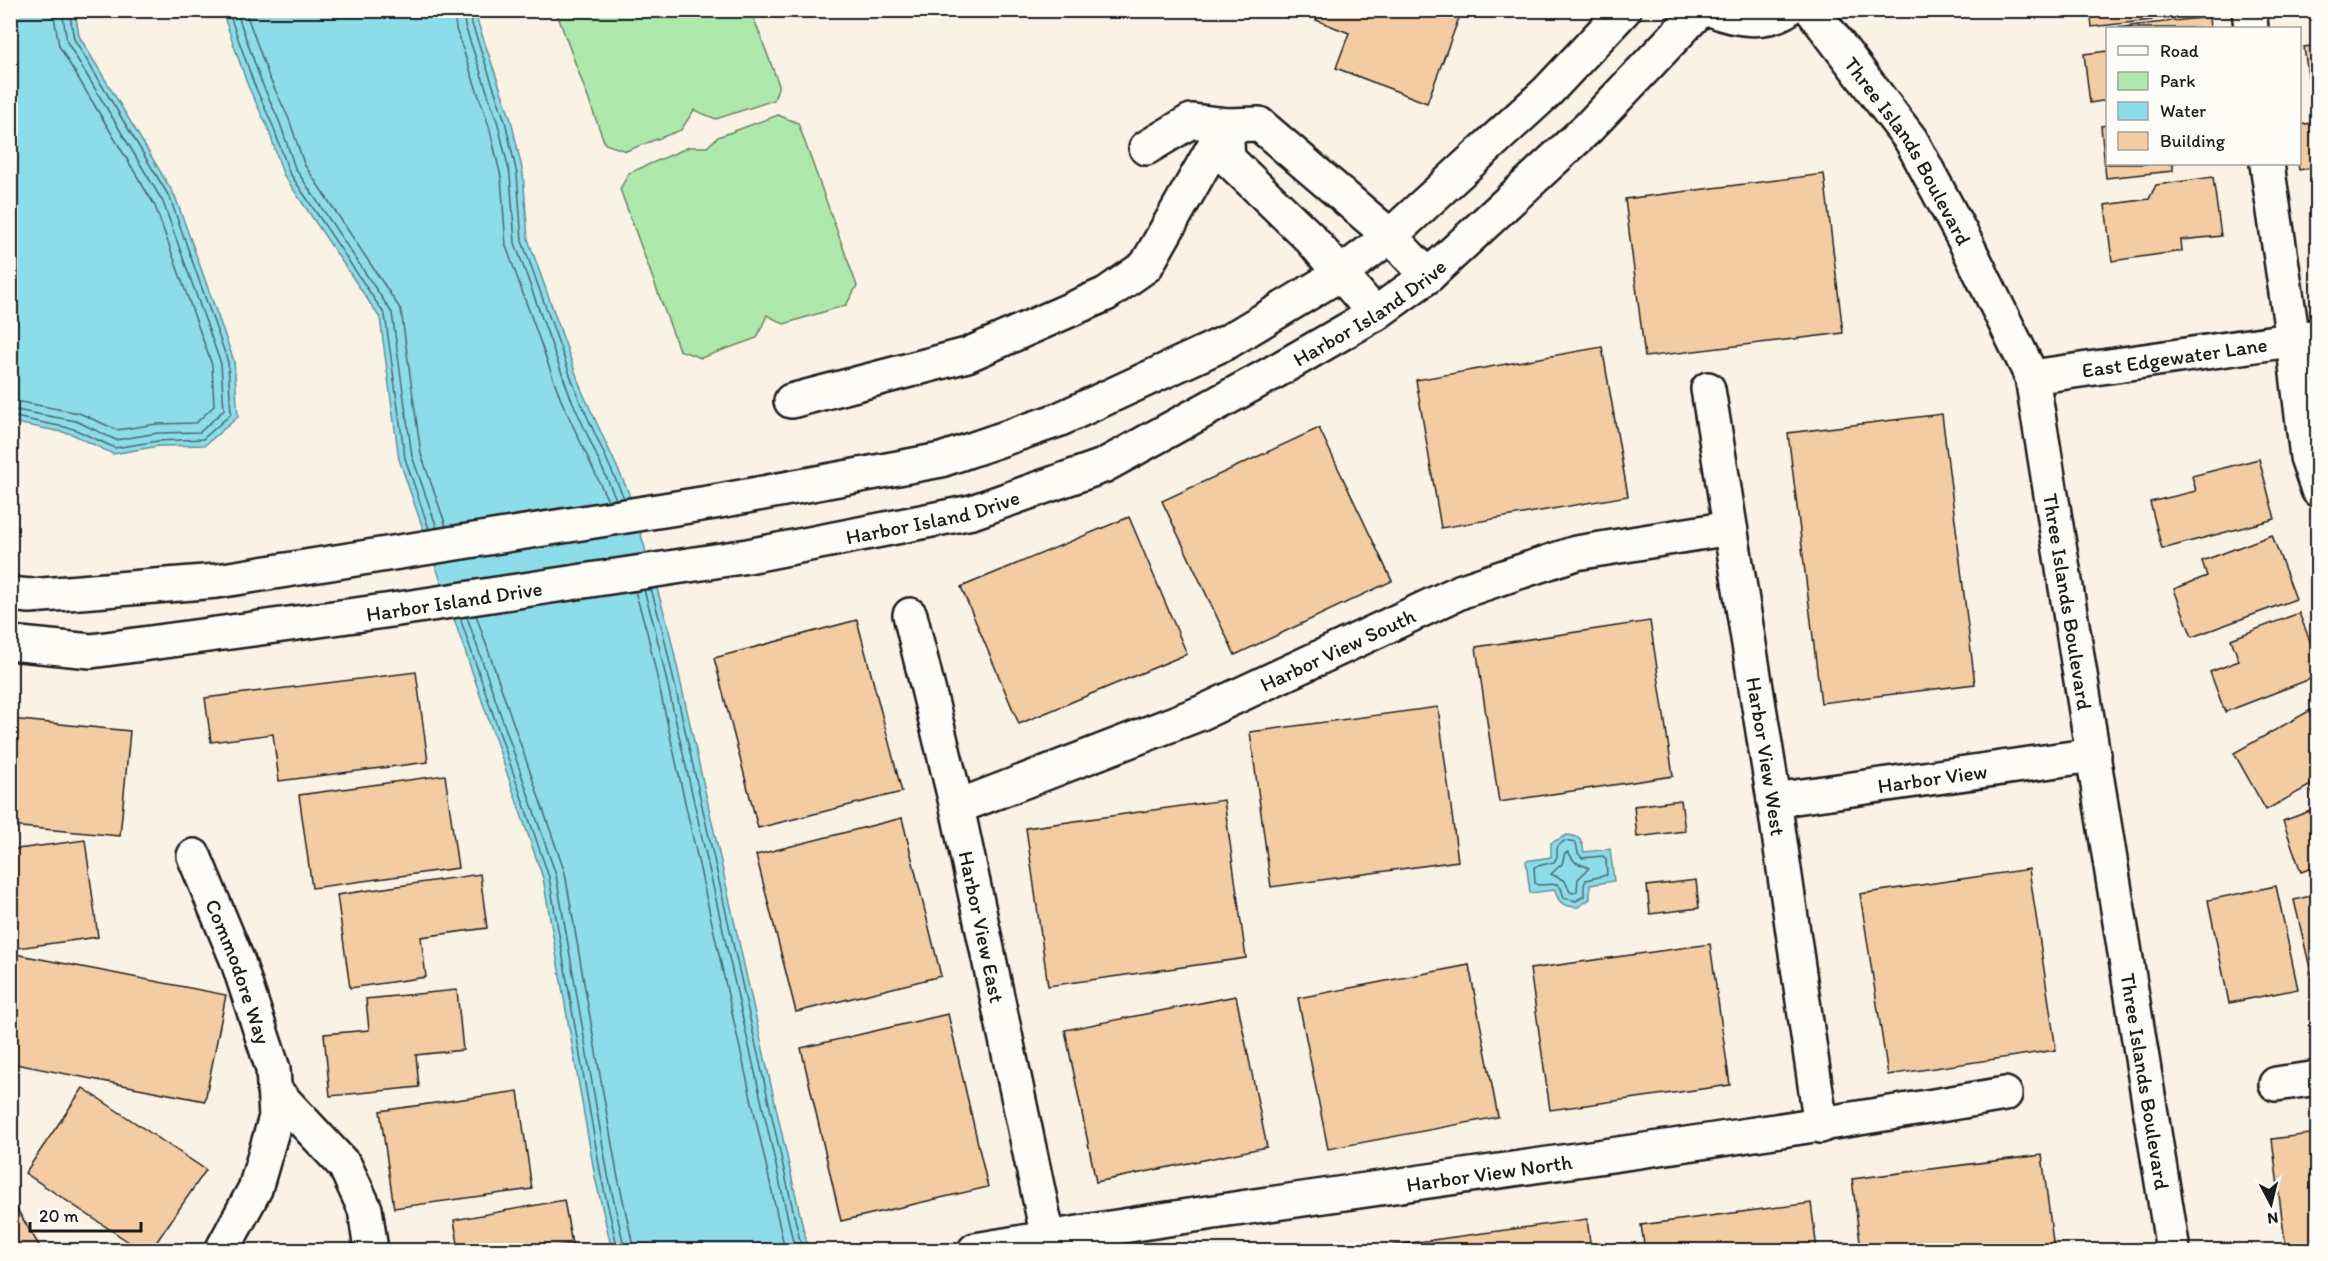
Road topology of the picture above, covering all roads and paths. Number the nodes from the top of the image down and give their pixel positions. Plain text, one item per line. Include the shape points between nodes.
1 (1624, 10) edge
2 (1700, 10) edge
3 (1713, 10) edge
4 (1786, 10) edge
5 (1812, 10) edge
6 (2249, 10) edge
7 (2251, 27) edge
8 (1226, 125) junction
9 (1146, 148) dead end
10 (2267, 165) edge
11 (1390, 236) junction
12 (1340, 274) junction
13 (1428, 276) junction
14 (1375, 314) junction
15 (2305, 338) edge
16 (2032, 377) junction
17 (1708, 389) dead end
18 (791, 400) dead end
19 (2318, 490) edge
20 (1730, 528) junction
21 (10, 594) edge
22 (910, 615) dead end
23 (10, 643) edge
24 (2094, 755) junction
25 (1774, 800) junction
26 (957, 807) junction
27 (194, 856) dead end
28 (2318, 1078) edge
29 (2276, 1084) dead end
30 (274, 1090) junction
31 (2004, 1094) dead end
32 (1821, 1126) junction
33 (1048, 1238) junction
34 (222, 1251) edge
35 (371, 1251) edge
36 (975, 1251) edge
37 (2173, 1251) edge

1 - 11 street via 1547,92
2 - 13 street, Harbor Island Drive via 1588,128
3 - 4 street via 1728,17 1755,19
5 - 16 street, Three Islands Boulevard via 1911,140
6 - 7 street
8 - 9 street via 1191,121
8 - 11 street via 1259,124
8 - 12 street via 1228,159 1311,238
8 - 18 street via 1146,266 1106,294 967,355
10 - 15 street
11 - 12 street
11 - 13 street
12 - 14 street
12 - 21 street via 1227,342 1058,420 941,460 714,502 217,582 30,596
13 - 14 street, Harbor Island Drive
14 - 23 street, Harbor Island Drive via 1103,466 972,512 748,556 219,634 92,651
15 - 16 street, East Edgewater Lane
15 - 19 street via 2307,457
16 - 24 street, Three Islands Boulevard
17 - 20 street, Harbor View West
20 - 25 street, Harbor View West
20 - 26 street, Harbor View South via 1576,553 1462,591 1201,713
22 - 26 street, Harbor View East
24 - 25 street, Harbor View
24 - 37 street, Three Islands Boulevard
25 - 32 street, Harbor View West
26 - 33 street, Harbor View East
27 - 30 street, Commodore Way via 238,962 273,1069
28 - 29 street
30 - 34 street, Commodore Way via 276,1117 255,1189
30 - 35 street via 345,1166 365,1209
31 - 32 street, Harbor View North
32 - 33 street, Harbor View North
33 - 36 street, Harbor View North

